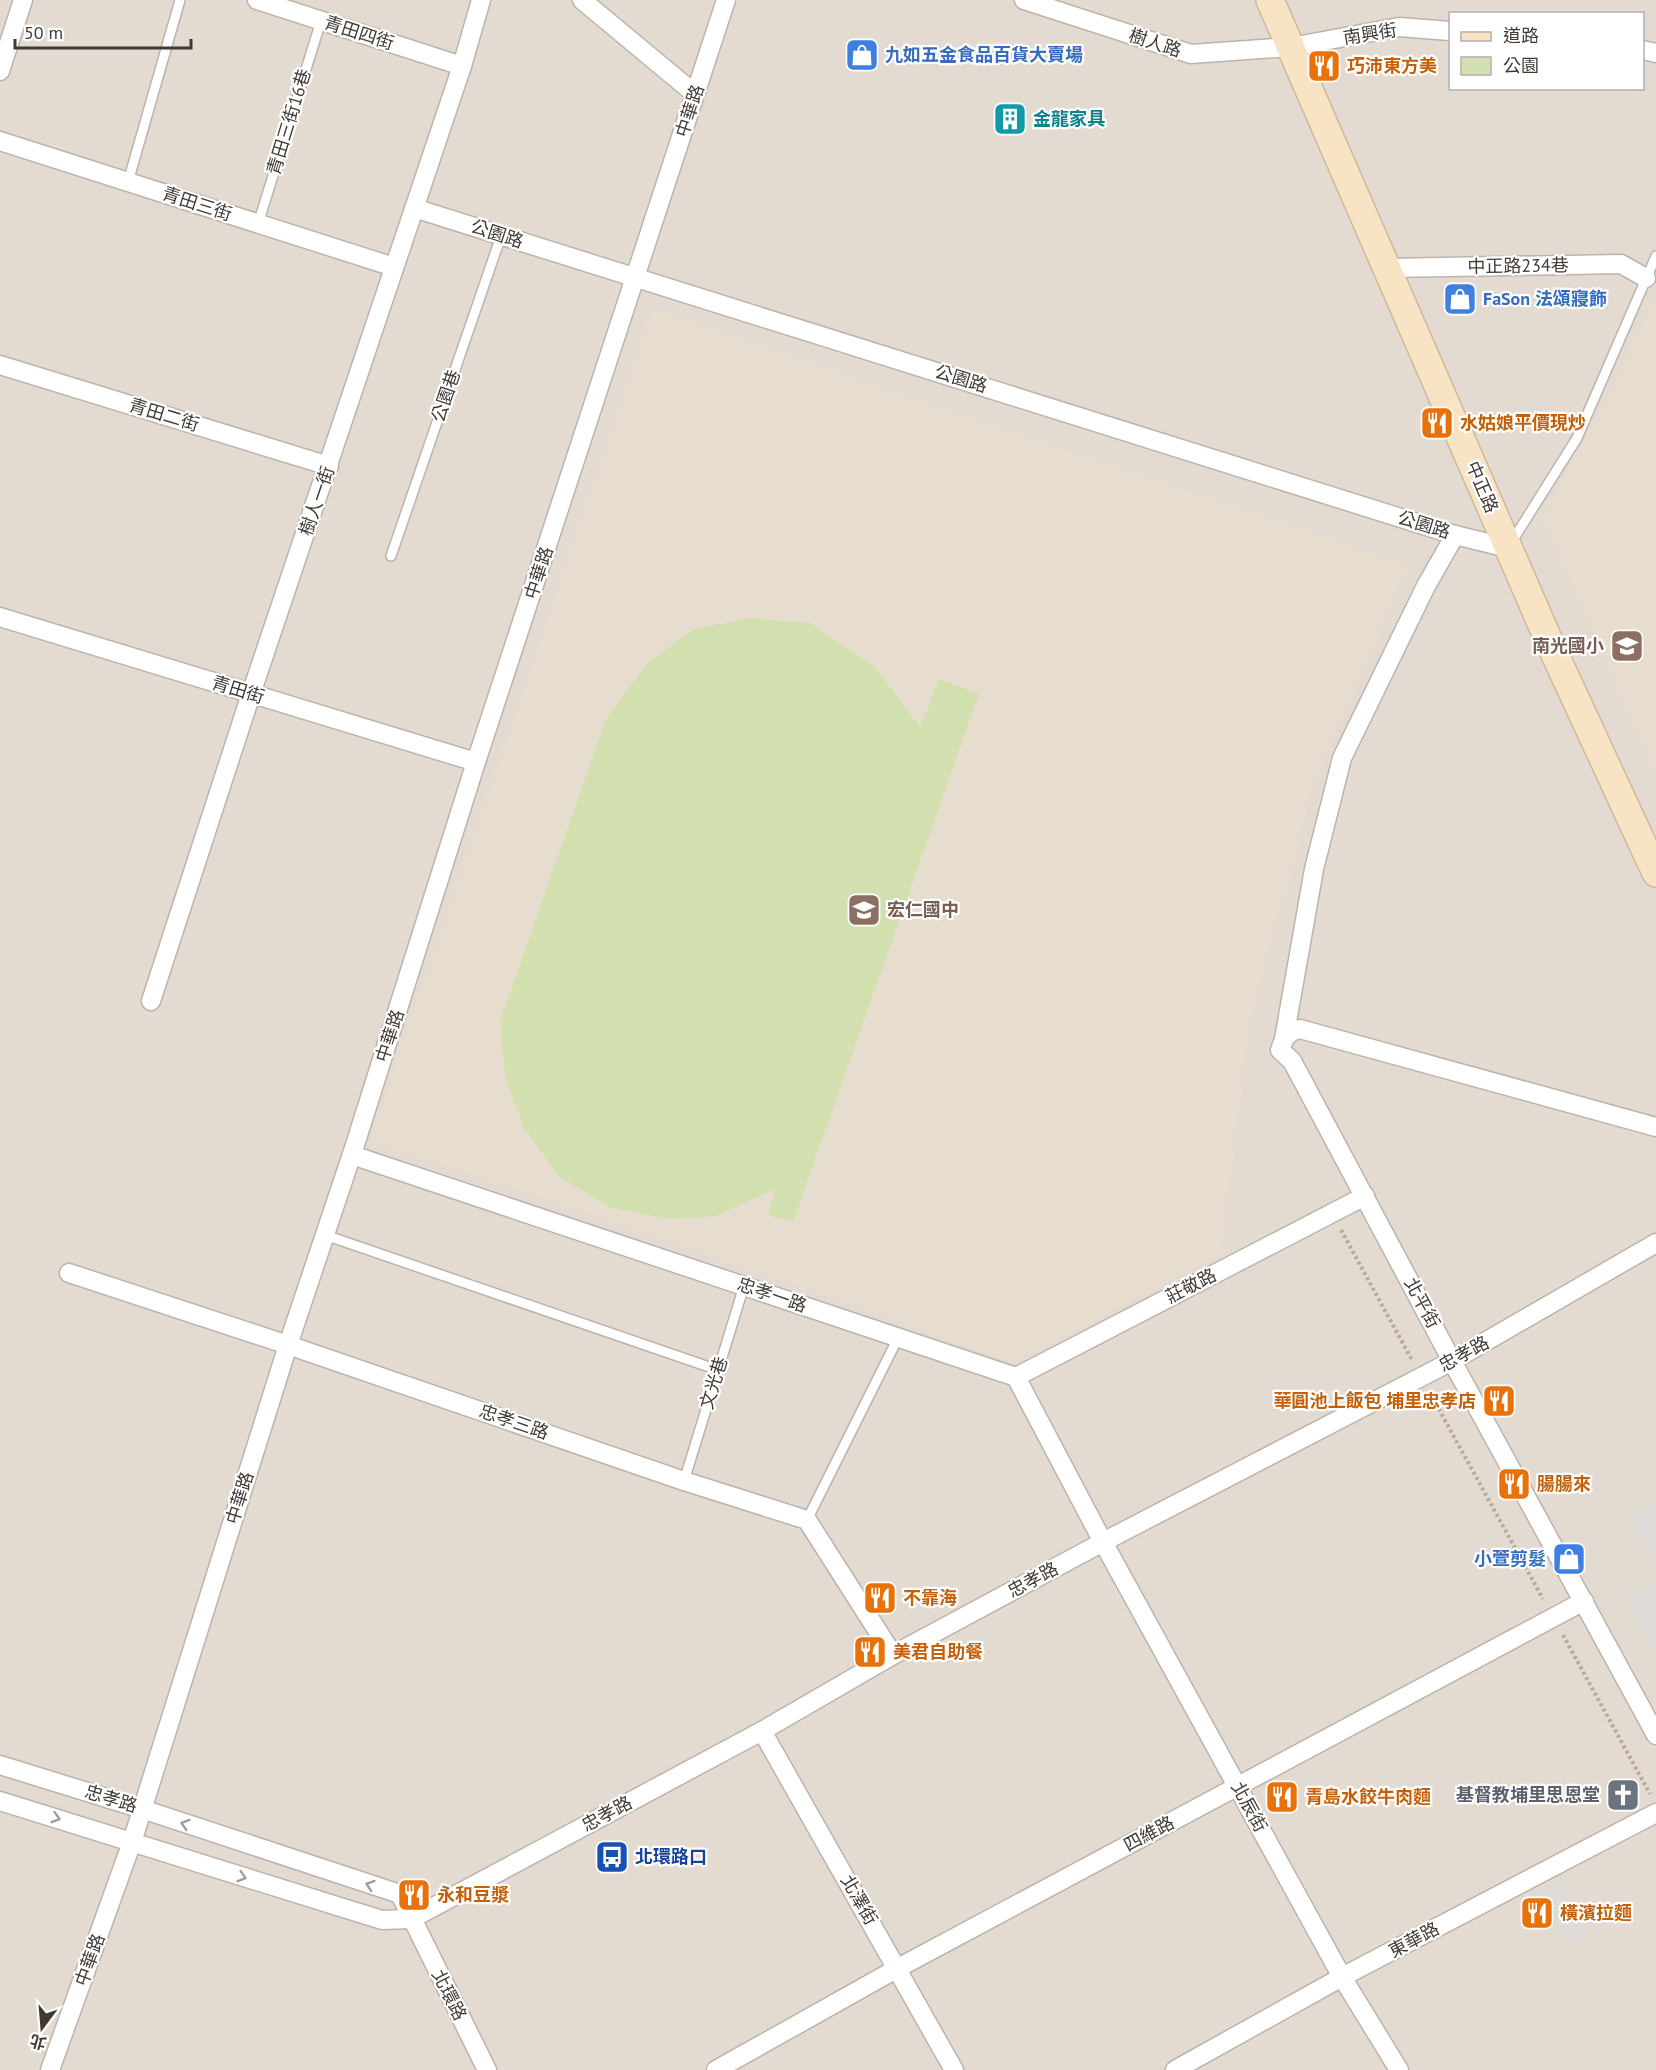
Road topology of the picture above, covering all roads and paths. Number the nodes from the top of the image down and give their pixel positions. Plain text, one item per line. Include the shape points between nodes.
1 (23, 0) edge
2 (180, 0) edge
3 (257, 0) edge
4 (481, 0) edge
5 (582, 0) edge
6 (726, 0) edge
7 (1024, 0) edge
8 (1270, 0) edge
9 (1066, 7) edge
10 (321, 21) junction
11 (1449, 31) edge
12 (1291, 47) junction
13 (462, 66) junction
14 (0, 71) edge
15 (695, 94) junction
16 (0, 141) edge
17 (128, 182) junction
18 (414, 208) junction
19 (258, 224) junction
20 (501, 236) junction
21 (1656, 256) edge
22 (394, 267) junction
23 (1387, 268) junction
24 (636, 277) junction
25 (1646, 278) junction
26 (0, 365) edge
27 (329, 466) junction
28 (1455, 535) junction
29 (1508, 548) junction
30 (391, 556) dead end
31 (0, 617) edge
32 (251, 694) junction
33 (476, 762) junction
34 (1656, 873) edge
35 (151, 1001) dead end
36 (1284, 1040) junction
37 (1656, 1127) edge
38 (352, 1155) junction
39 (1365, 1196) junction
40 (1332, 1213) junction
41 (325, 1235) junction
42 (1656, 1243) edge
43 (69, 1273) dead end
44 (744, 1286) junction
45 (898, 1338) junction
46 (288, 1345) junction
47 (1452, 1361) junction
48 (718, 1370) junction
49 (1016, 1377) junction
50 (1422, 1377) junction
51 (684, 1481) junction
52 (807, 1520) junction
53 (1103, 1542) junction
54 (1584, 1600) junction
55 (1553, 1617) junction
56 (893, 1655) junction
57 (762, 1731) junction
58 (1656, 1735) edge
59 (0, 1765) edge
60 (1238, 1786) junction
61 (1650, 1794) dead end
62 (0, 1801) edge
63 (142, 1809) junction
64 (1656, 1813) edge
65 (132, 1842) junction
66 (411, 1919) junction
67 (898, 1968) junction
68 (1342, 1977) junction
69 (50, 2070) edge
70 (487, 2070) edge
71 (716, 2070) edge
72 (954, 2070) edge
73 (1175, 2070) edge
74 (1399, 2070) edge

1 - 14 street
2 - 17 lane
3 - 10 street, 青田四街
4 - 13 street, 樹人一街
5 - 15 street
6 - 15 street, 中華路
7 - 9 street, 樹人路
8 - 12 main road, 中正路
9 - 12 street, 樹人路 via 1191,54
10 - 13 street, 青田四街
10 - 19 lane, 青田三街16巷
11 - 12 street, 南興街 via 1399,27
12 - 23 main road, 中正路
13 - 18 street, 樹人一街
15 - 24 street, 中華路
16 - 17 street, 青田三街
17 - 19 street, 青田三街
18 - 20 street, 公園路
18 - 22 street, 樹人一街
19 - 22 street, 青田三街
20 - 24 street, 公園路
20 - 30 lane, 公園巷
21 - 25 lane
22 - 27 street, 樹人一街
23 - 25 street, 中正路234巷 via 1621,264
23 - 29 main road, 中正路
24 - 28 street, 公園路
24 - 33 street, 中華路
25 - 29 lane via 1577,438
26 - 27 street, 青田二街
27 - 32 street, 樹人一街
28 - 29 street, 公園路
28 - 36 street via 1342,758 1314,869
29 - 34 main road, 中正路
31 - 32 street, 青田街
32 - 33 street, 青田街
32 - 35 street, 樹人一街
33 - 38 street, 中華路
36 - 37 street via 1290,1032 1300,1029
36 - 39 street, 北平街 via 1280,1050 1292,1061
38 - 41 street, 中華路
38 - 44 street, 忠孝一路
39 - 40 street, 莊敬路
39 - 47 street, 北平街
40 - 49 street, 莊敬路
40 - 50 path
41 - 46 street, 中華路
41 - 48 lane
42 - 47 street, 忠孝路
43 - 46 street, 忠孝三路
44 - 45 street, 忠孝一路
44 - 48 lane, 文光巷
45 - 49 street, 忠孝一路
45 - 52 lane
46 - 51 street, 忠孝三路
46 - 63 street, 中華路
47 - 50 street, 忠孝路
47 - 54 street, 北平街
48 - 51 lane, 文光巷
49 - 53 street
50 - 53 street, 忠孝路
50 - 55 path
51 - 52 street, 忠孝三路
52 - 56 street
53 - 56 street, 忠孝路
53 - 60 street, 北辰街
54 - 55 street, 四維路
54 - 58 street, 北平街
55 - 60 street, 四維路
55 - 61 path
56 - 57 street, 忠孝路
57 - 66 street, 忠孝路
57 - 67 street, 北澤街
59 - 63 street, 忠孝路
60 - 67 street, 四維路
60 - 68 street, 北辰街
62 -> 65 street, 忠孝路
63 - 65 street, 中華路
66 -> 63 street, 忠孝路 via 400,1894
64 - 68 street, 東華路
65 -> 66 street, 忠孝路 via 382,1920
65 - 69 street, 中華路
66 - 70 street, 北環路
67 - 71 street, 四維路
67 - 72 street, 北澤街
68 - 73 street, 東華路
68 - 74 street, 北辰街

